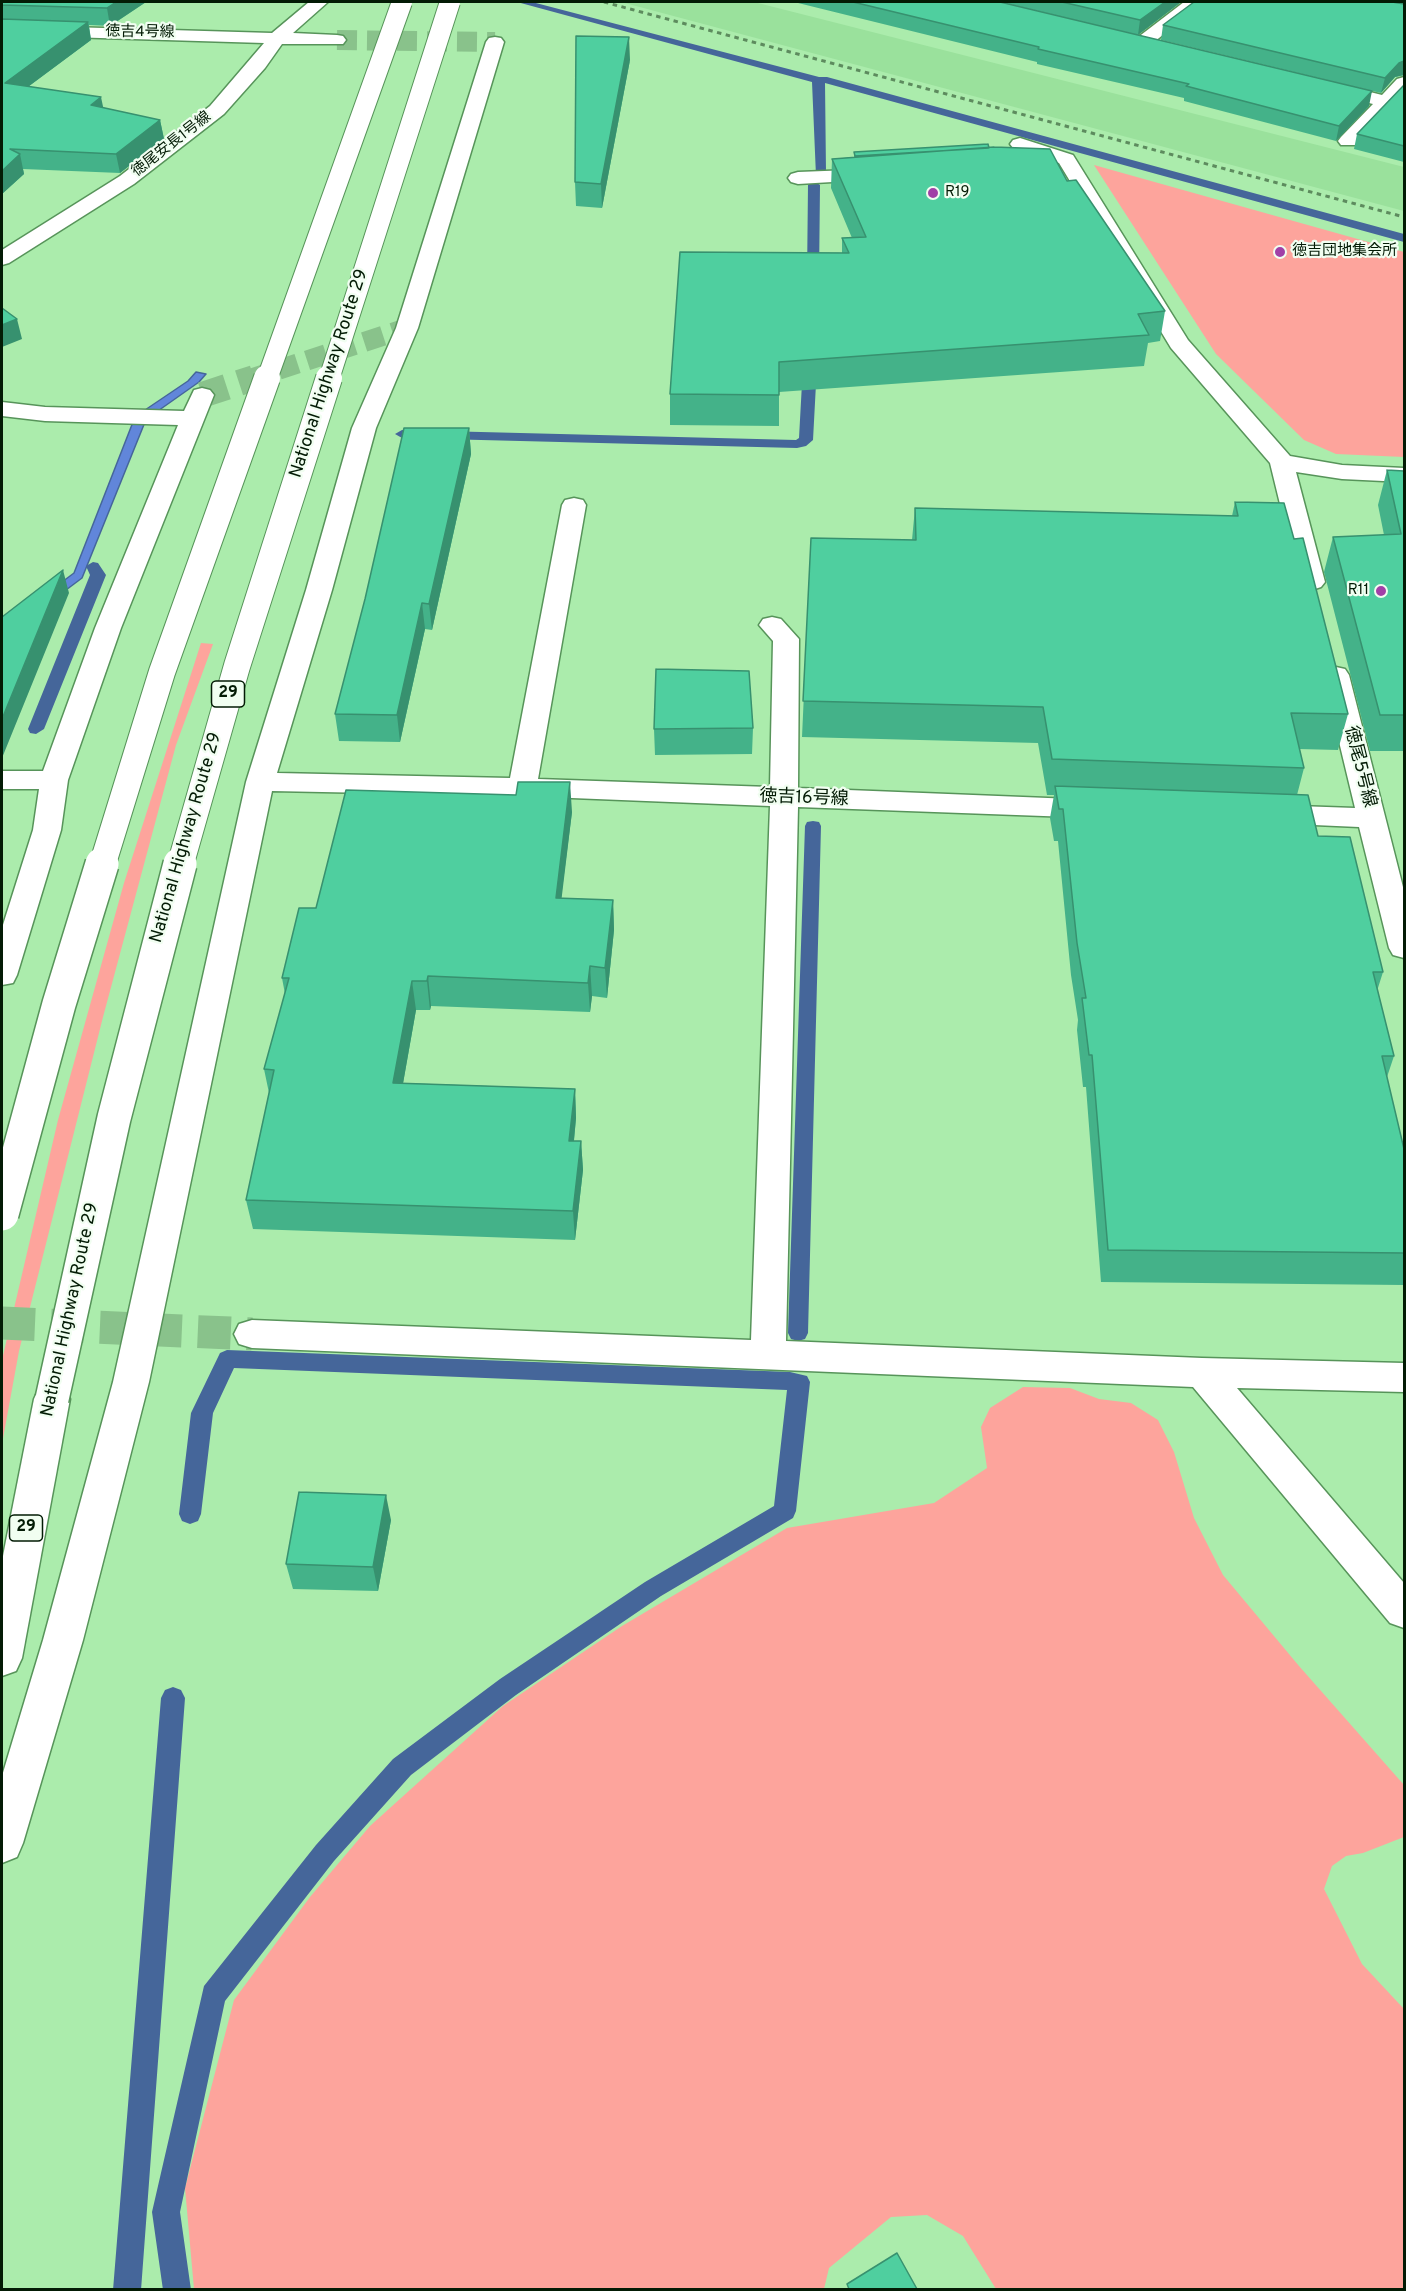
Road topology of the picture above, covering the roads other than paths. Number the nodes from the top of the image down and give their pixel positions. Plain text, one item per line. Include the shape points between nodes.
1 (319, 2) edge
2 (402, 2) edge
3 (450, 2) edge
4 (1196, 2) edge
5 (2, 30) edge
6 (278, 37) junction
7 (1120, 37) edge
8 (337, 40) tunnel mouth
9 (495, 42) dead end
10 (1143, 42) junction
11 (1166, 48) edge
12 (1305, 82) edge
13 (1404, 83) edge
14 (1386, 102) junction
15 (1348, 141) dead end
16 (1020, 144) dead end
17 (1069, 163) junction
18 (1021, 166) edge
19 (901, 174) edge
20 (798, 178) dead end
21 (2, 259) edge
22 (2, 409) edge
23 (1282, 462) junction
24 (1404, 476) edge
25 (574, 505) dead end
26 (1320, 611) edge
27 (772, 625) dead end
28 (1329, 646) edge
29 (2, 780) edge
30 (54, 780) junction
31 (260, 782) junction
32 (522, 787) junction
33 (784, 798) junction
34 (1125, 810) edge
35 (1243, 813) edge
36 (1372, 818) junction
37 (1404, 948) edge
38 (2, 975) edge
39 (2, 1214) edge
40 (252, 1334) tunnel mouth
41 (768, 1355) junction
42 (1202, 1372) junction
43 (1404, 1377) edge
44 (1404, 1611) edge
45 (2, 1658) edge
46 (2, 1843) edge

1 - 6 main road, 徳尾安長1号線
2 - 39 main road, bridge via 162,672 59,1004
3 - 45 main road, National Highway Route 29 / 29, bridge via 194,812 108,1141 52,1399
4 - 10 main road
5 - 6 main road, 徳吉4号線
6 - 8 main road, 徳吉4号線
6 - 21 main road, 徳尾安長1号線 via 216,110 127,180
7 - 10 main road
9 - 31 main road via 407,328 364,428
10 - 11 main road
12 - 14 main road
13 - 14 main road
14 - 15 main road
16 - 17 main road
17 - 18 main road
17 - 23 main road via 1179,343
19 - 20 main road
22 - 30 main road via 45,414 198,406 108,628
23 - 24 main road via 1342,472
23 - 26 main road
25 - 32 main road
27 - 33 main road via 786,639
28 - 36 main road, 徳尾5号線
29 - 30 main road
30 - 38 main road via 47,830
31 - 32 main road, 徳吉16号線
31 - 46 main road via 132,1382 63,1640
32 - 33 main road, 徳吉16号線
33 - 34 main road, 徳吉16号線
33 - 41 main road
35 - 36 main road
36 - 37 main road, 徳尾5号線
40 - 41 main road
41 - 42 main road
42 - 43 main road
42 - 44 main road

